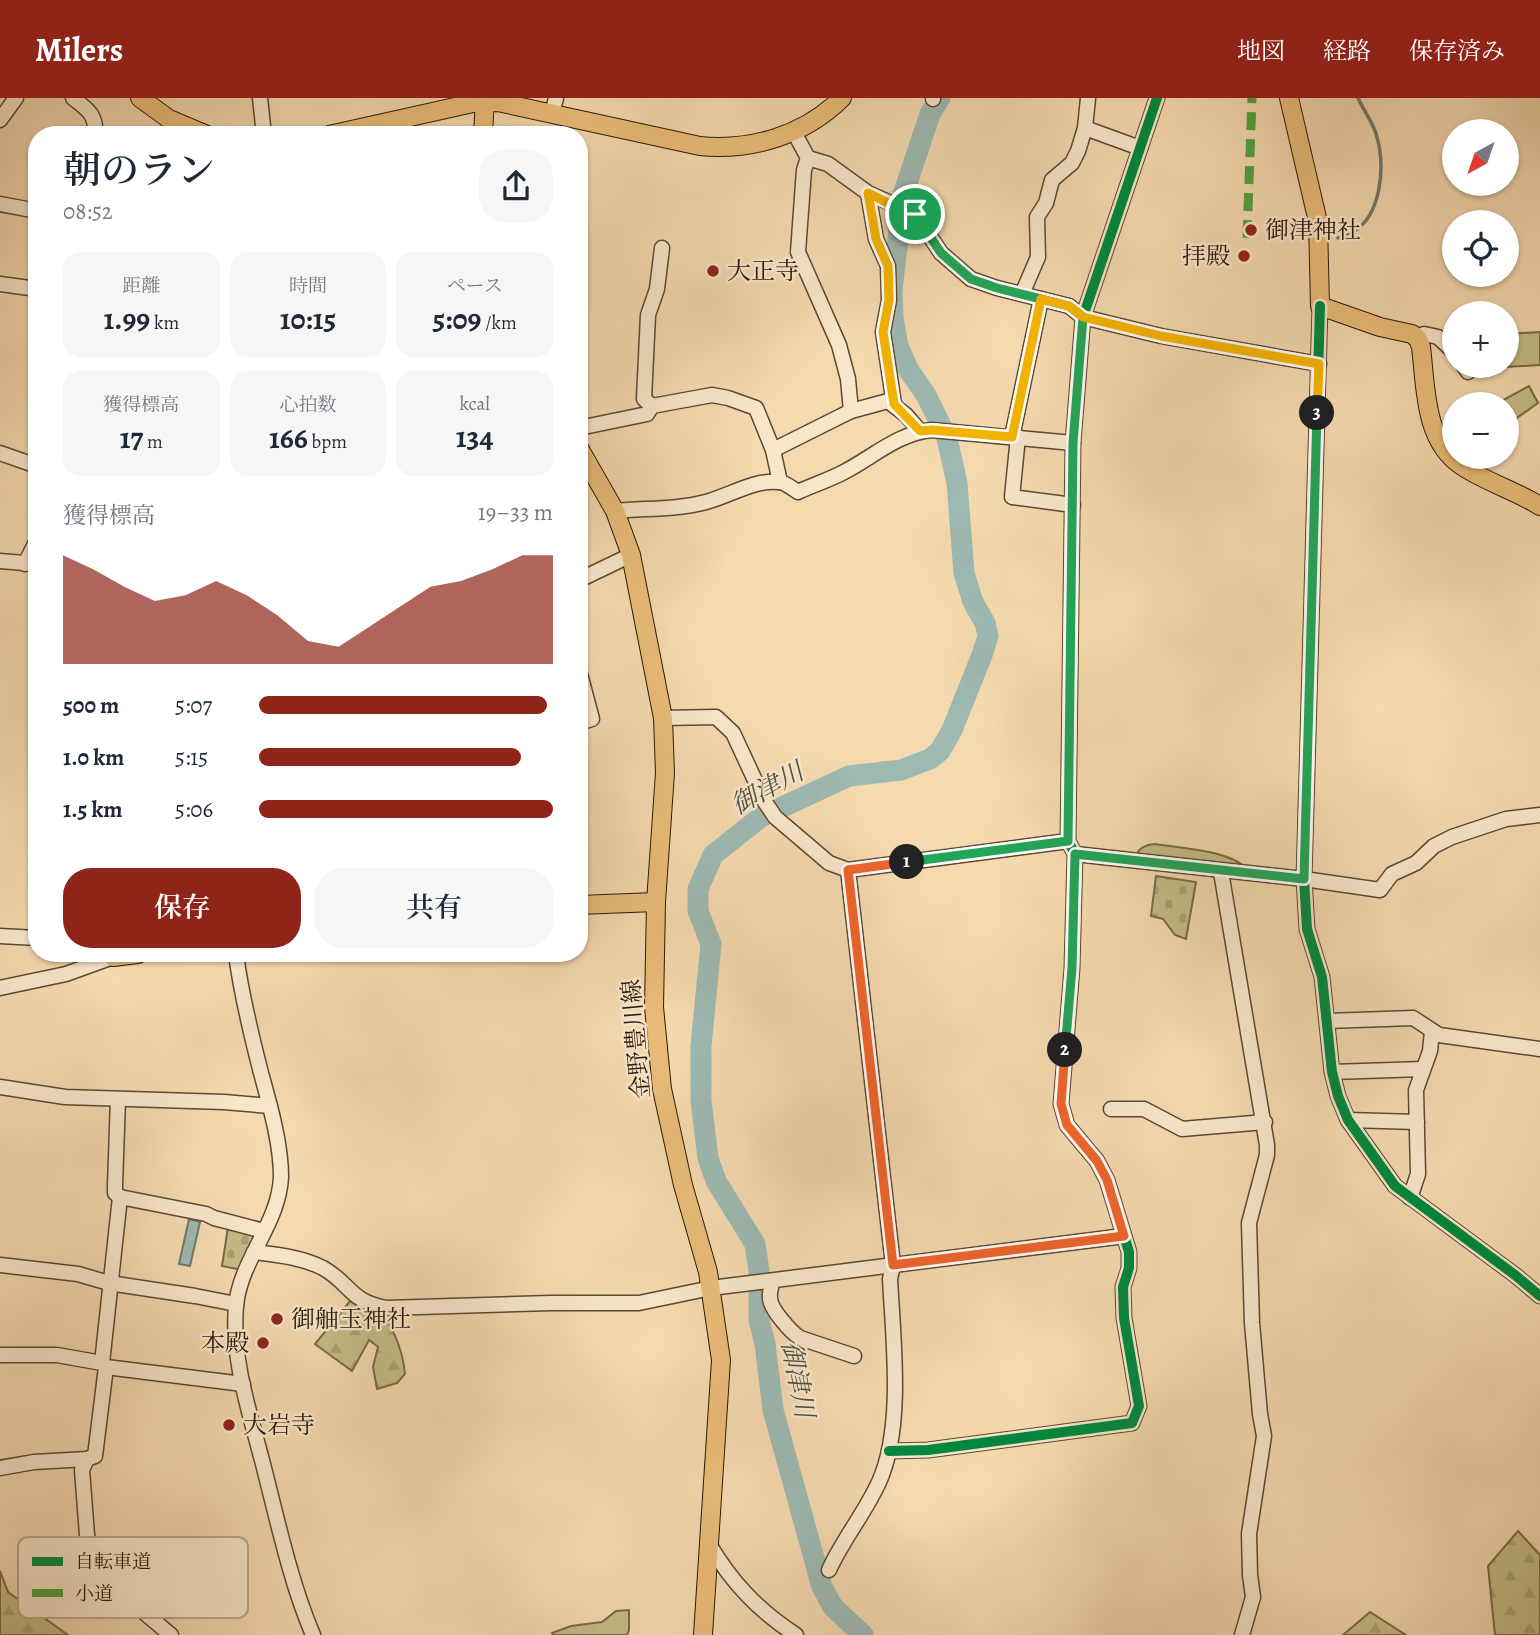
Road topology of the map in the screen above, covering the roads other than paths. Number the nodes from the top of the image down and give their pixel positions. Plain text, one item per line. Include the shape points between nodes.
1 (16, 98) edge
2 (73, 98) edge
3 (260, 98) edge
4 (842, 98) edge
5 (1088, 98) edge
6 (1157, 98) edge
7 (1289, 98) edge
8 (485, 100) edge
9 (152, 102) edge
10 (554, 106) edge
11 (0, 120) edge
12 (95, 126) edge
13 (183, 126) edge
14 (263, 126) edge
15 (369, 126) edge
16 (484, 126) edge
17 (1085, 128) junction
18 (794, 132) junction
19 (1140, 148) junction
20 (808, 158) junction
21 (868, 193) junction
22 (0, 204) edge
23 (28, 209) edge
24 (662, 248) dead end
25 (0, 284) edge
26 (28, 288) edge
27 (1022, 294) junction
28 (1041, 299) junction
29 (1320, 306) junction
30 (1083, 317) junction
31 (1418, 339) junction
32 (1442, 342) edge
33 (1319, 364) junction
34 (894, 404) junction
35 (652, 406) junction
36 (851, 411) junction
37 (588, 426) edge
38 (920, 431) junction
39 (1015, 437) junction
40 (1073, 443) junction
41 (773, 450) junction
42 (0, 453) edge
43 (28, 463) edge
44 (588, 464) edge
45 (780, 482) junction
46 (1073, 505) junction
47 (1540, 506) edge
48 (615, 511) junction
49 (631, 555) junction
50 (0, 561) edge
51 (28, 564) edge
52 (588, 576) edge
53 (588, 704) edge
54 (663, 718) junction
55 (588, 720) edge
56 (1540, 815) edge
57 (1068, 841) junction
58 (1075, 854) junction
59 (848, 870) junction
60 (1221, 872) junction
61 (1304, 879) junction
62 (656, 902) junction
63 (588, 905) edge
64 (0, 936) edge
65 (28, 938) edge
66 (93, 962) edge
67 (238, 962) edge
68 (0, 988) edge
69 (1327, 1021) junction
70 (1432, 1031) junction
71 (1540, 1049) edge
72 (1423, 1069) junction
73 (1332, 1072) junction
74 (0, 1087) edge
75 (118, 1099) junction
76 (270, 1106) junction
77 (1111, 1109) dead end
78 (1348, 1120) junction
79 (1265, 1122) junction
80 (1417, 1122) junction
81 (120, 1197) junction
82 (1410, 1198) junction
83 (264, 1231) junction
84 (1124, 1236) junction
85 (254, 1252) junction
86 (0, 1265) edge
87 (893, 1265) junction
88 (768, 1281) junction
89 (109, 1283) junction
90 (711, 1289) junction
91 (1540, 1296) edge
92 (236, 1304) junction
93 (0, 1355) edge
94 (854, 1356) dead end
95 (104, 1365) junction
96 (243, 1384) junction
97 (889, 1451) junction
98 (87, 1460) junction
99 (0, 1468) edge
100 (87, 1537) edge
101 (709, 1544) junction
102 (829, 1570) dead end
103 (150, 1618) edge
104 (171, 1635) edge
105 (313, 1635) edge
106 (703, 1635) edge
107 (796, 1635) edge
108 (1242, 1635) edge

1 - 11 street
2 - 12 street via 93,115
3 - 14 street
4 - 18 main road
5 - 17 street
6 - 19 street
7 - 29 main road via 1318,222
8 - 10 main road
8 - 15 main road
8 - 16 main road
9 - 13 main road
10 - 18 main road via 716,148
17 - 19 street
17 - 27 street via 1072,163 1052,180 1037,217 1038,257
18 - 20 street
19 - 30 street
20 - 21 street via 828,164
20 - 36 street via 799,252 839,345
21 - 27 street via 915,214 941,253 971,279
21 - 34 street via 876,239 888,266 889,300 883,332
22 - 23 street
24 - 35 street via 648,315 644,399
25 - 26 street
27 - 28 street
28 - 30 street via 1069,306
28 - 39 street
29 - 31 main road
29 - 33 street
30 - 33 street
30 - 40 street
31 - 32 street via 1434,335
31 - 47 main road via 1430,415 1444,448 1464,467
33 - 61 street
34 - 36 street via 888,401
34 - 38 street
35 - 37 street via 647,414
35 - 41 street via 712,396 756,408
36 - 41 street
38 - 39 street
38 - 45 street via 798,492
39 - 40 street
39 - 46 street via 1012,497
40 - 46 street
41 - 45 street
42 - 43 street
44 - 48 main road, 金野豊川線
45 - 48 street via 747,486 707,502
46 - 57 street
48 - 49 main road, 金野豊川線
49 - 52 street
49 - 54 main road, 金野豊川線
50 - 51 street
53 - 55 street via 592,719
54 - 59 street via 716,717 733,733 775,817 830,863
54 - 62 main road, 金野豊川線 via 665,773
56 - 61 street via 1506,819 1452,837 1392,874 1380,890
57 - 58 street
57 - 59 street
58 - 60 street
58 - 84 street via 1061,1104 1067,1125 1107,1180
59 - 87 street
60 - 61 street
60 - 79 street
61 - 69 street via 1307,929 1319,964
62 - 63 main road
62 - 90 main road, 金野豊川線 via 653,1007 662,1089
64 - 65 street
66 - 68 street via 66,974
67 - 76 street
69 - 70 street via 1413,1018
69 - 73 street
70 - 71 street
70 - 72 street
72 - 73 street
72 - 80 street via 1416,1090
73 - 78 street
74 - 75 street
75 - 76 street
75 - 81 street via 115,1193
76 - 83 street via 281,1178 275,1210
77 - 79 street via 1144,1109 1182,1129
78 - 80 street
78 - 82 street via 1395,1186
79 - 108 street via 1267,1155 1249,1223 1252,1322 1264,1436 1249,1534 1253,1597
80 - 82 street via 1418,1174
81 - 83 street
81 - 89 street
82 - 91 street
83 - 85 street
84 - 87 street
84 - 97 street via 1129,1268 1122,1287 1124,1318 1139,1406 1132,1423
85 - 90 street via 299,1258 325,1269 369,1305 386,1308 639,1303
85 - 92 street
86 - 89 street via 78,1274
87 - 88 street
87 - 97 street via 896,1382
88 - 90 street
88 - 94 street via 772,1306 793,1333
89 - 92 street
89 - 95 street
90 - 101 main road, 金野豊川線 via 721,1360
92 - 96 street via 236,1345
93 - 95 street via 57,1355
95 - 96 street
95 - 98 street via 95,1456
96 - 105 street via 303,1614
97 - 102 street via 866,1509
98 - 99 street
98 - 100 street via 82,1470
101 - 106 main road, 金野豊川線
101 - 107 street via 757,1607
103 - 104 street

